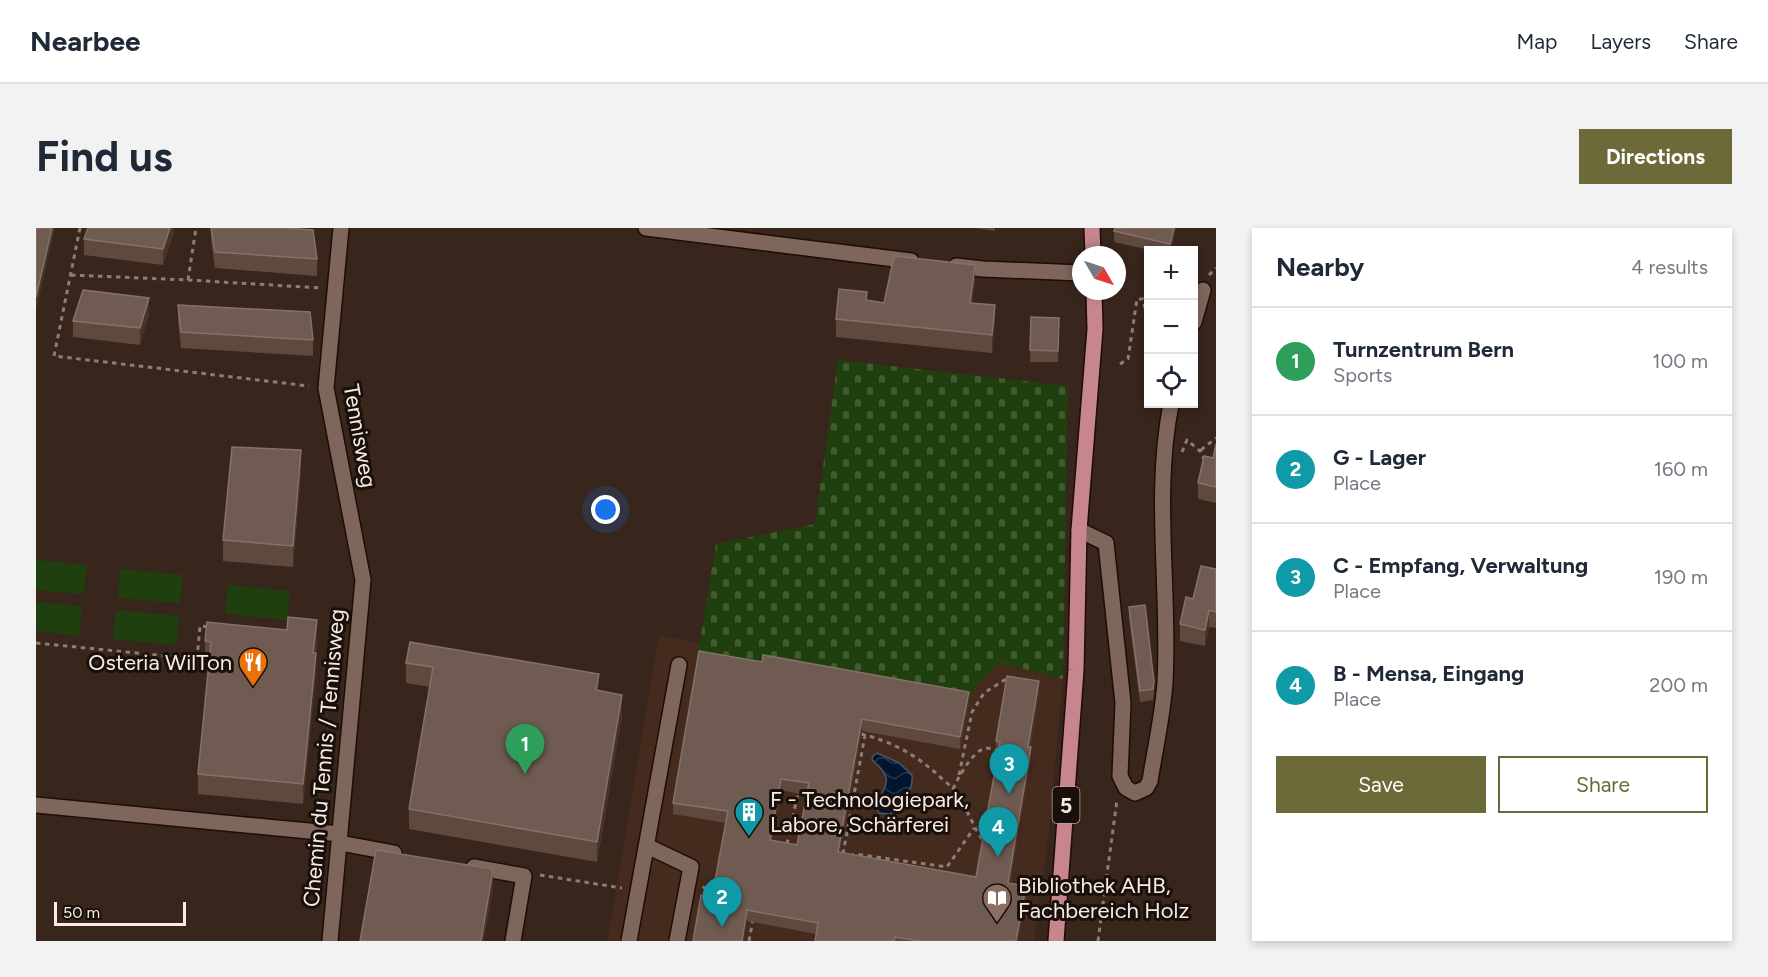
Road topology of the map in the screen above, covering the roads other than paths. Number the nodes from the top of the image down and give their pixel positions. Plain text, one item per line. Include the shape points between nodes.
1 (342, 228) edge
2 (646, 228) edge
3 (1092, 228) edge
4 (1093, 246) edge
5 (1072, 273) edge
6 (1203, 290) dead end
7 (1094, 300) edge
8 (1198, 308) edge
9 (1170, 408) edge
10 (1079, 530) junction
11 (363, 580) joint
12 (679, 666) dead end
13 (36, 805) edge
14 (340, 839) junction
15 (647, 846) junction
16 (411, 856) edge
17 (456, 864) edge
18 (330, 941) edge
19 (513, 941) edge
20 (630, 941) edge
21 (677, 941) edge
22 (1056, 941) edge

1 - 11 street, Tennisweg via 326,388
2 - 5 street via 983,269
3 - 4 main road
6 - 8 street
7 - 10 main road, 5
9 - 10 street via 1165,432 1162,516 1165,684 1150,781 1136,793 1126,788 1120,776 1123,703 1106,543
10 - 22 main road, 5 via 1076,670
11 - 14 street, Chemin du Tennis / Tennisweg
12 - 15 street
13 - 14 street
14 - 16 street
14 - 18 street, Chemin du Tennis / Tennisweg
15 - 20 street
15 - 21 street via 691,867
17 - 19 street via 524,876

